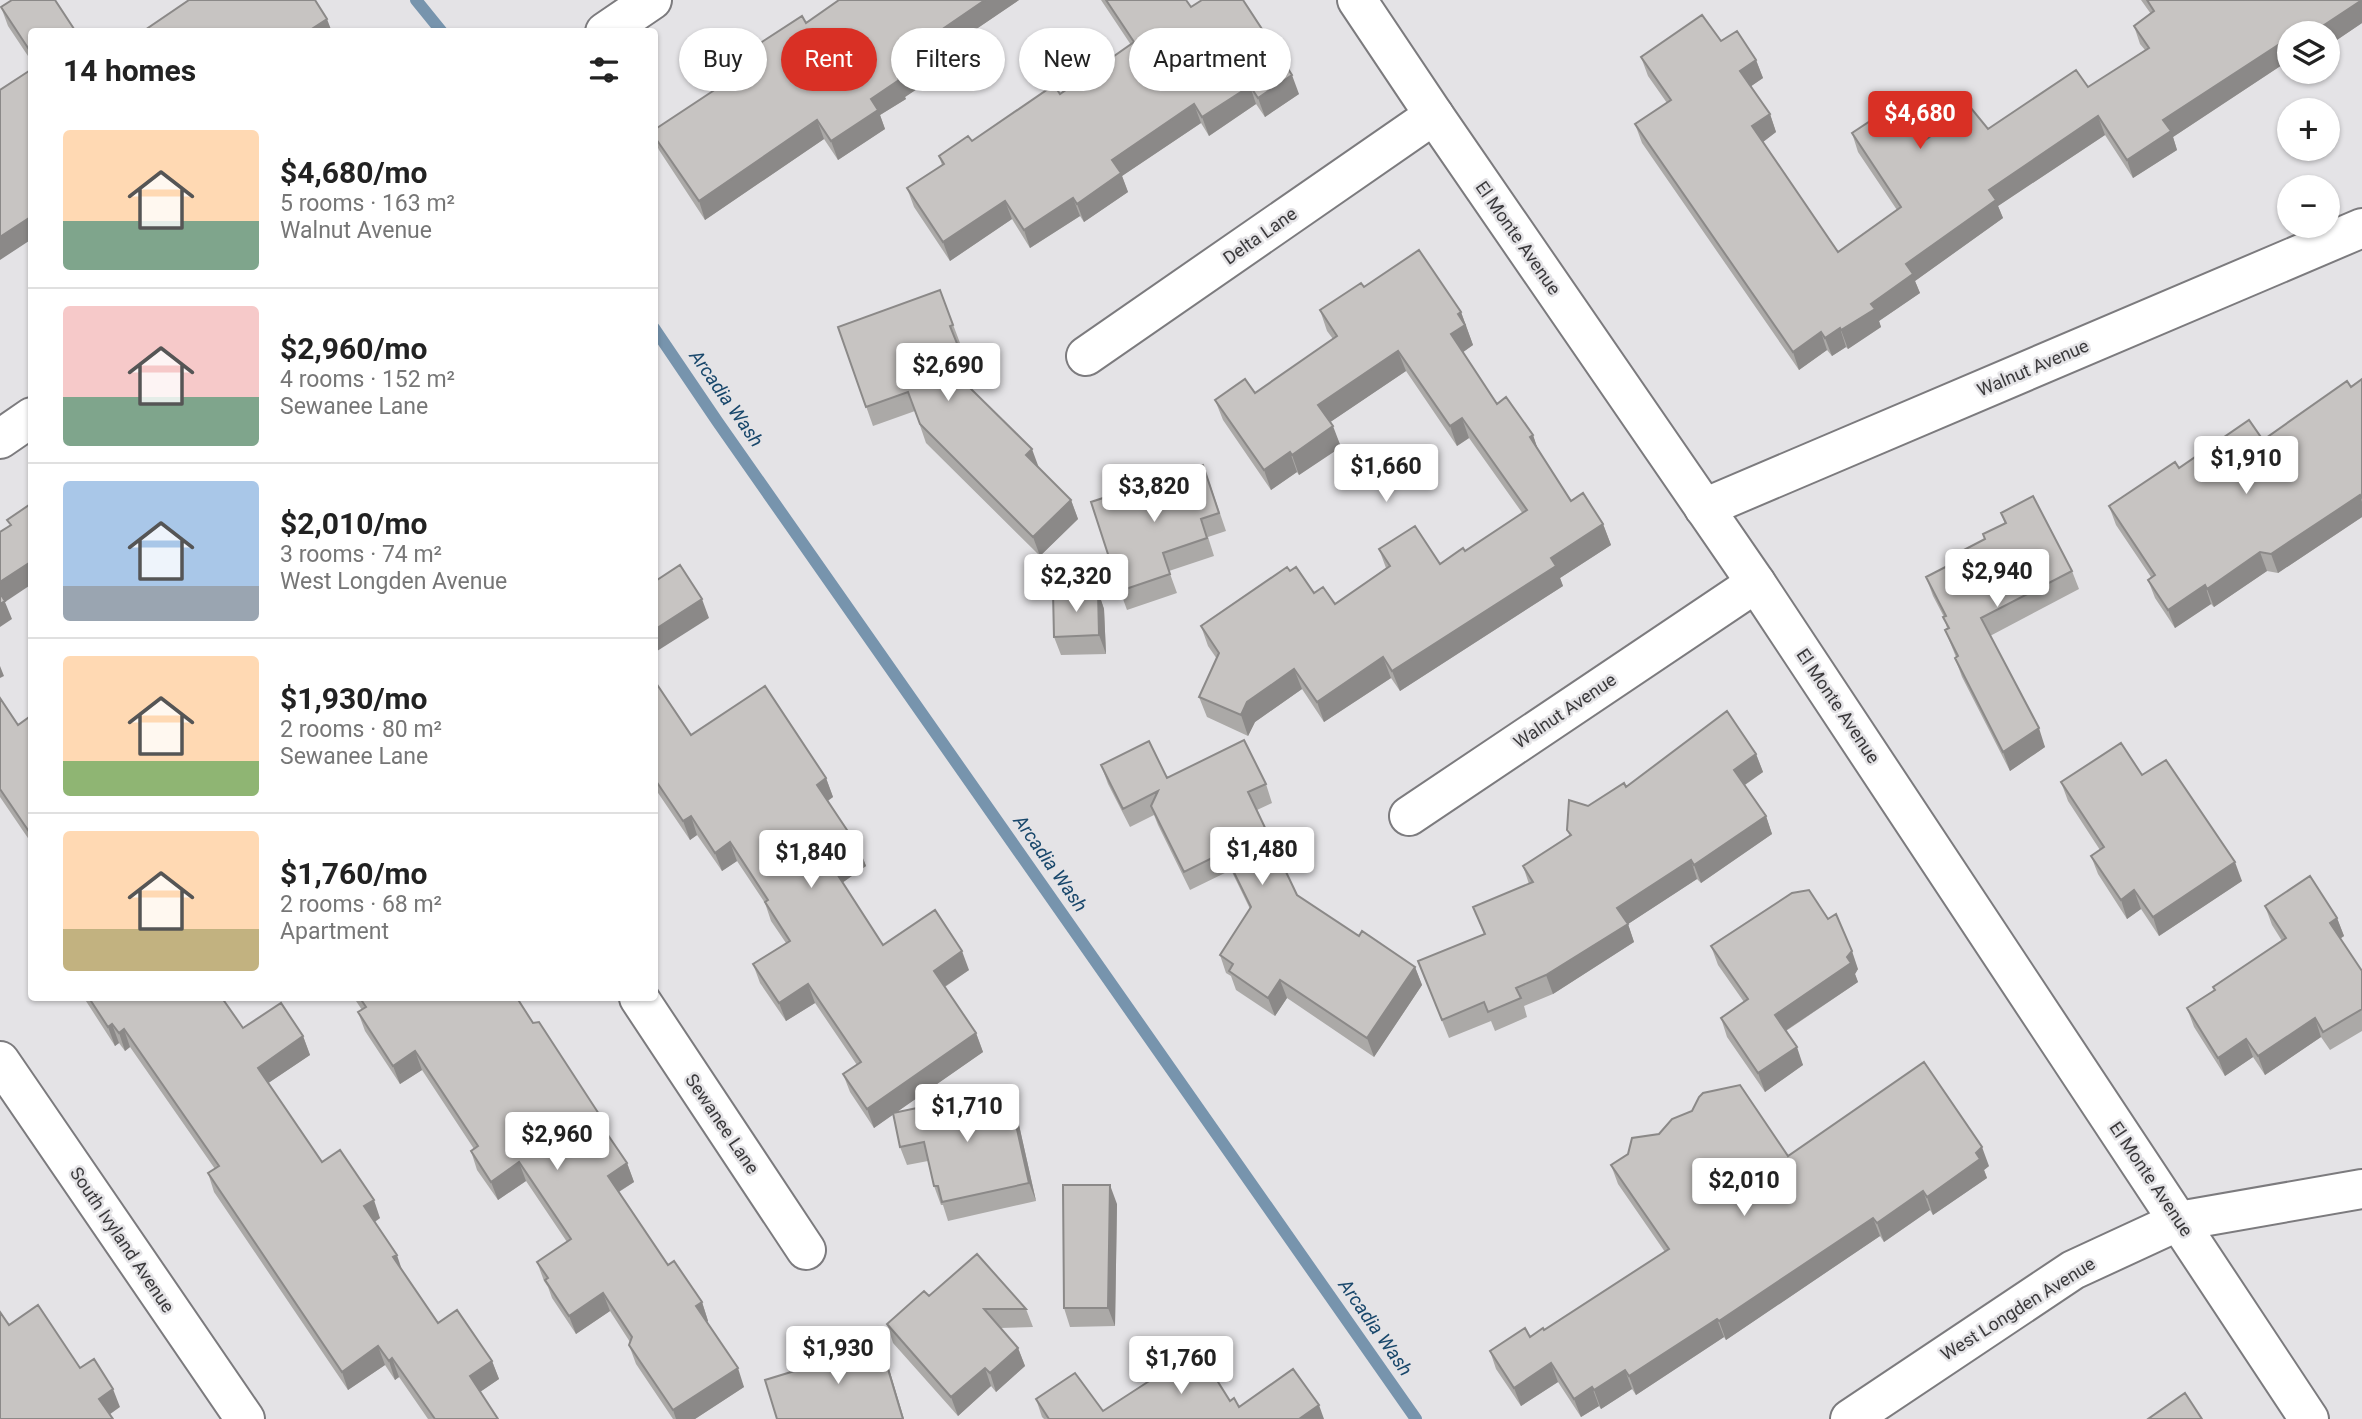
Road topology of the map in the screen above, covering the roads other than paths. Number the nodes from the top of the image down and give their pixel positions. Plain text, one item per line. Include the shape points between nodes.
1 (652, 0) edge
2 (1357, 0) edge
3 (611, 28) edge
4 (1434, 115) junction
5 (2362, 228) edge
6 (1086, 356) dead end
7 (28, 420) edge
8 (0, 439) edge
9 (1704, 508) junction
10 (1756, 583) junction
11 (1409, 816) dead end
12 (641, 1001) edge
13 (0, 1061) edge
14 (2362, 1189) edge
15 (2179, 1221) junction
16 (806, 1250) dead end
17 (245, 1419) edge
18 (1850, 1419) edge
19 (2309, 1419) edge

1 - 3 street
2 - 4 street, El Monte Avenue
4 - 6 street, Delta Lane
4 - 9 street, El Monte Avenue
5 - 9 street, Walnut Avenue
7 - 8 street
9 - 10 street, El Monte Avenue
10 - 11 street, Walnut Avenue
10 - 15 street, El Monte Avenue
12 - 16 street, Sewanee Lane
13 - 17 street, South Ivyland Avenue
14 - 15 street, West Longden Avenue
15 - 18 street, West Longden Avenue via 2073,1270
15 - 19 street, El Monte Avenue

